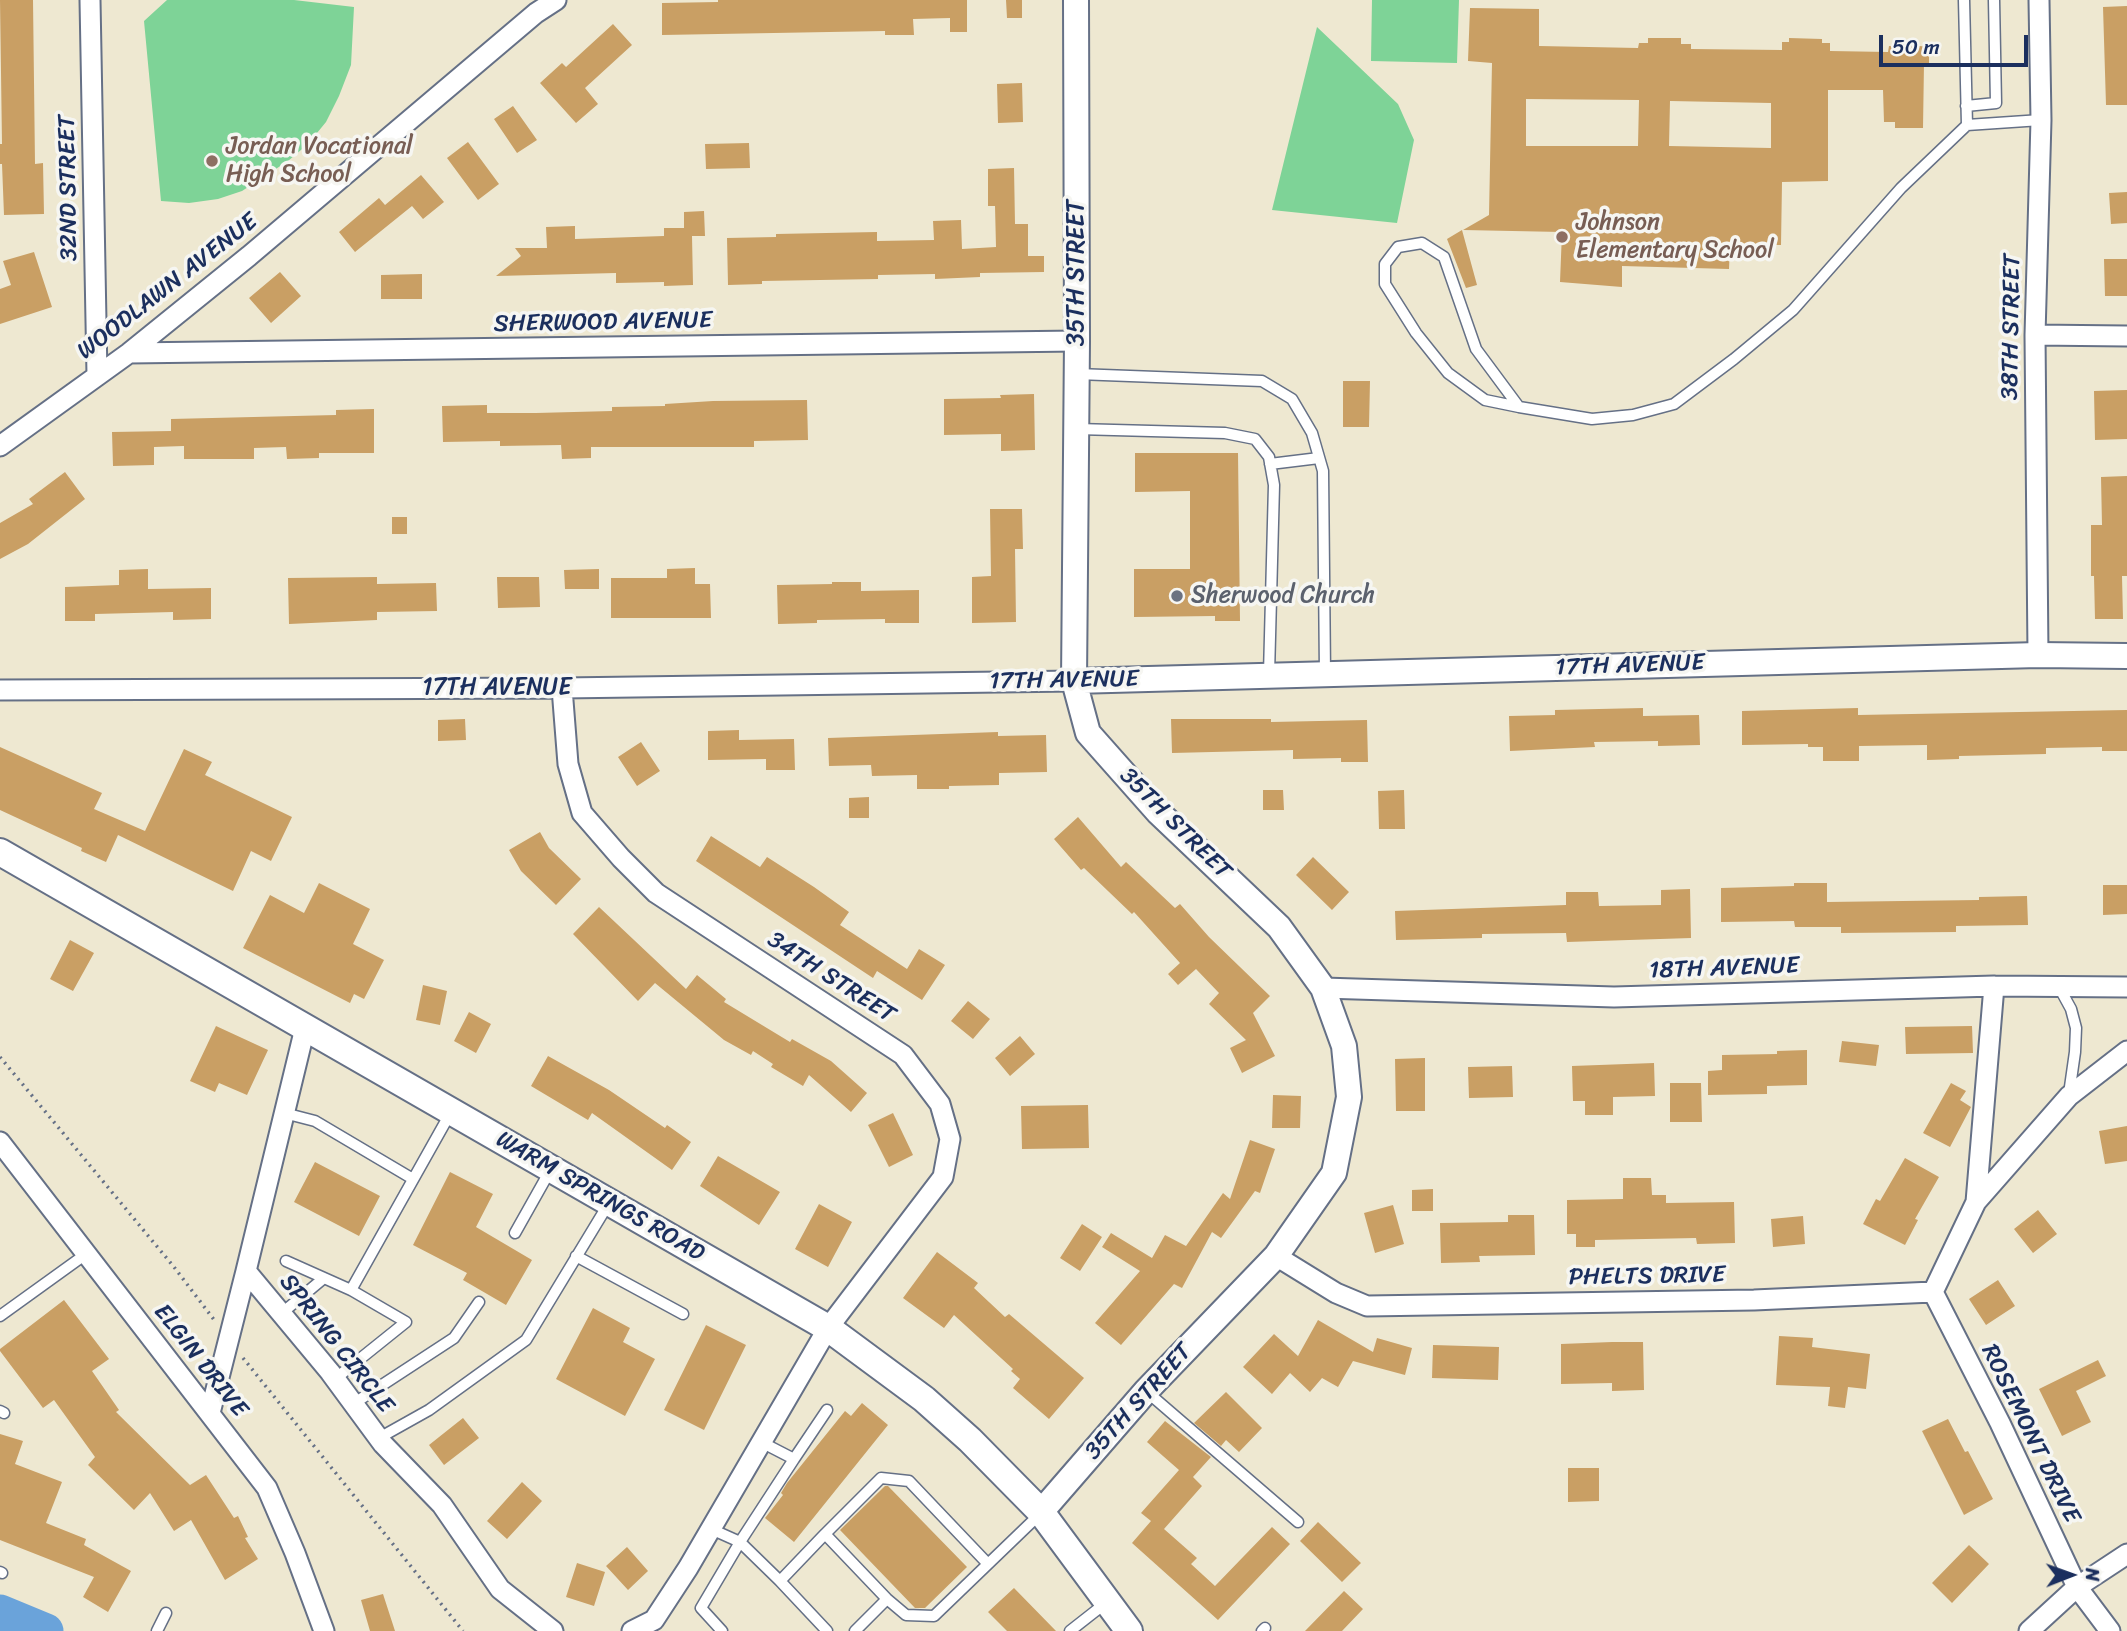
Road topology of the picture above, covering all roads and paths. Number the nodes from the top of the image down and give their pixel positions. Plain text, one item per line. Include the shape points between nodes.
1 (90, 0) edge
2 (556, 0) edge
3 (1076, 0) edge
4 (1964, 0) edge
5 (1994, 0) edge
6 (2039, 0) edge
7 (1966, 106) junction
8 (2041, 120) junction
9 (1966, 125) junction
10 (2035, 335) junction
11 (2127, 336) edge
12 (1077, 341) junction
13 (129, 353) junction
14 (1077, 374) junction
15 (97, 375) junction
16 (1519, 407) junction
17 (1076, 429) junction
18 (2, 441) edge
19 (1319, 458) junction
20 (1270, 464) junction
21 (2038, 655) junction
22 (2127, 656) edge
23 (1325, 674) junction
24 (1269, 676) junction
25 (1074, 681) junction
26 (562, 688) junction
27 (0, 690) edge
28 (0, 852) edge
29 (1994, 986) junction
30 (2059, 987) junction
31 (2127, 987) edge
32 (1323, 988) junction
33 (305, 1028) junction
34 (2127, 1051) edge
35 (2068, 1096) junction
36 (451, 1111) junction
37 (284, 1113) junction
38 (0, 1142) edge
39 (551, 1169) junction
40 (413, 1179) junction
41 (609, 1202) junction
42 (1976, 1202) junction
43 (515, 1233) dead end
44 (86, 1254) junction
45 (576, 1256) junction
46 (1276, 1256) junction
47 (286, 1261) dead end
48 (246, 1271) junction
49 (324, 1278) junction
50 (351, 1290) junction
51 (1933, 1292) junction
52 (478, 1302) dead end
53 (282, 1313) junction
54 (683, 1314) dead end
55 (0, 1317) edge
56 (828, 1328) junction
57 (335, 1379) junction
58 (1146, 1391) junction
59 (353, 1404) junction
60 (827, 1410) dead end
61 (210, 1413) junction
62 (379, 1438) junction
63 (761, 1443) junction
64 (794, 1459) junction
65 (1041, 1513) junction
66 (1298, 1522) dead end
67 (711, 1529) junction
68 (825, 1534) junction
69 (740, 1542) junction
70 (2127, 1554) edge
71 (988, 1564) junction
72 (780, 1581) junction
73 (2077, 1587) junction
74 (887, 1599) junction
75 (1107, 1601) junction
76 (166, 1613) dead end
77 (156, 1631) edge
78 (324, 1631) edge
79 (553, 1631) edge
80 (632, 1631) edge
81 (722, 1631) edge
82 (827, 1631) edge
83 (855, 1631) edge
84 (1070, 1631) edge
85 (1129, 1631) edge
86 (2029, 1631) edge
87 (2109, 1631) edge

1 - 15 street, 32ND STREET
2 - 13 street, WOODLAWN AVENUE
3 - 12 street, 35TH STREET
4 - 7 lane
5 - 7 lane via 1996,103
6 - 8 street, 38TH STREET
7 - 9 lane
8 - 9 lane
8 - 10 street, 38TH STREET
9 - 16 lane via 1901,188 1793,310 1674,404 1592,419
10 - 11 street
10 - 21 street, 38TH STREET
12 - 13 street, SHERWOOD AVENUE
12 - 14 street, 35TH STREET
13 - 15 street, WOODLAWN AVENUE
14 - 17 street, 35TH STREET
14 - 19 lane via 1262,381 1292,399 1312,433
15 - 18 street, WOODLAWN AVENUE
16 - 16 lane via 1485,400 1448,373 1416,333 1385,284 1385,264 1398,247 1422,243 1444,257 1476,349
17 - 20 lane via 1225,433 1255,439
17 - 25 street, 35TH STREET
19 - 20 lane
19 - 23 lane via 1323,471
20 - 24 lane via 1274,485
21 - 22 street, 17TH AVENUE
21 - 23 street, 17TH AVENUE
23 - 24 street, 17TH AVENUE
24 - 25 street, 17TH AVENUE
25 - 26 street, 17TH AVENUE
25 - 32 street, 35TH STREET via 1088,733 1158,812 1279,927
26 - 27 street, 17TH AVENUE
26 - 56 street, 34TH STREET via 568,764 582,813 621,858 656,893 902,1055 940,1104 950,1139 943,1177
28 - 33 main road, WARM SPRINGS ROAD
29 - 30 street, 18TH AVENUE
29 - 32 street, 18TH AVENUE via 1614,997
29 - 42 street
30 - 31 street, 18TH AVENUE
30 - 35 lane via 2076,1028
32 - 46 street, 35TH STREET via 1344,1046 1349,1097 1334,1173
33 - 36 main road, WARM SPRINGS ROAD
33 - 37 street, SPRING CIRCLE
34 - 35 street
35 - 42 street
36 - 39 main road, WARM SPRINGS ROAD
36 - 40 lane
37 - 40 lane via 315,1121
37 - 48 street, SPRING CIRCLE
38 - 44 street, ELGIN DRIVE
39 - 41 main road, WARM SPRINGS ROAD
39 - 43 lane
40 - 50 lane
41 - 45 lane
41 - 56 main road, WARM SPRINGS ROAD
42 - 51 street
44 - 55 lane
44 - 61 street, ELGIN DRIVE
45 - 54 lane
45 - 62 lane via 526,1340 429,1410
46 - 51 street, PHELTS DRIVE via 1336,1293 1367,1306 1754,1300
46 - 58 street, 35TH STREET
47 - 49 lane
48 - 53 street, SPRING CIRCLE
48 - 61 street
49 - 50 lane
49 - 53 lane
50 - 57 lane via 406,1322
51 - 73 street, ROSEMONT DRIVE
52 - 59 lane via 454,1338
53 - 57 street, SPRING CIRCLE
56 - 63 street
56 - 65 main road, WARM SPRINGS ROAD via 924,1399
57 - 59 street, SPRING CIRCLE
58 - 65 street, 35TH STREET
58 - 66 lane
59 - 62 street, SPRING CIRCLE
60 - 64 lane
61 - 78 street, ELGIN DRIVE via 267,1488
62 - 79 street, SPRING CIRCLE via 442,1505 500,1589
63 - 64 lane
63 - 67 street
64 - 69 lane
65 - 71 lane
65 - 75 main road, WARM SPRINGS ROAD
67 - 69 lane
67 - 80 street via 654,1620
68 - 71 lane via 881,1478 909,1481
68 - 72 lane
68 - 74 lane
69 - 72 lane
69 - 81 lane via 701,1608
70 - 73 street
71 - 74 lane via 934,1616 906,1615
72 - 82 lane
73 - 86 street
73 - 87 street, ROSEMONT DRIVE
74 - 83 lane
75 - 84 lane
75 - 85 main road, WARM SPRINGS ROAD
76 - 77 lane

